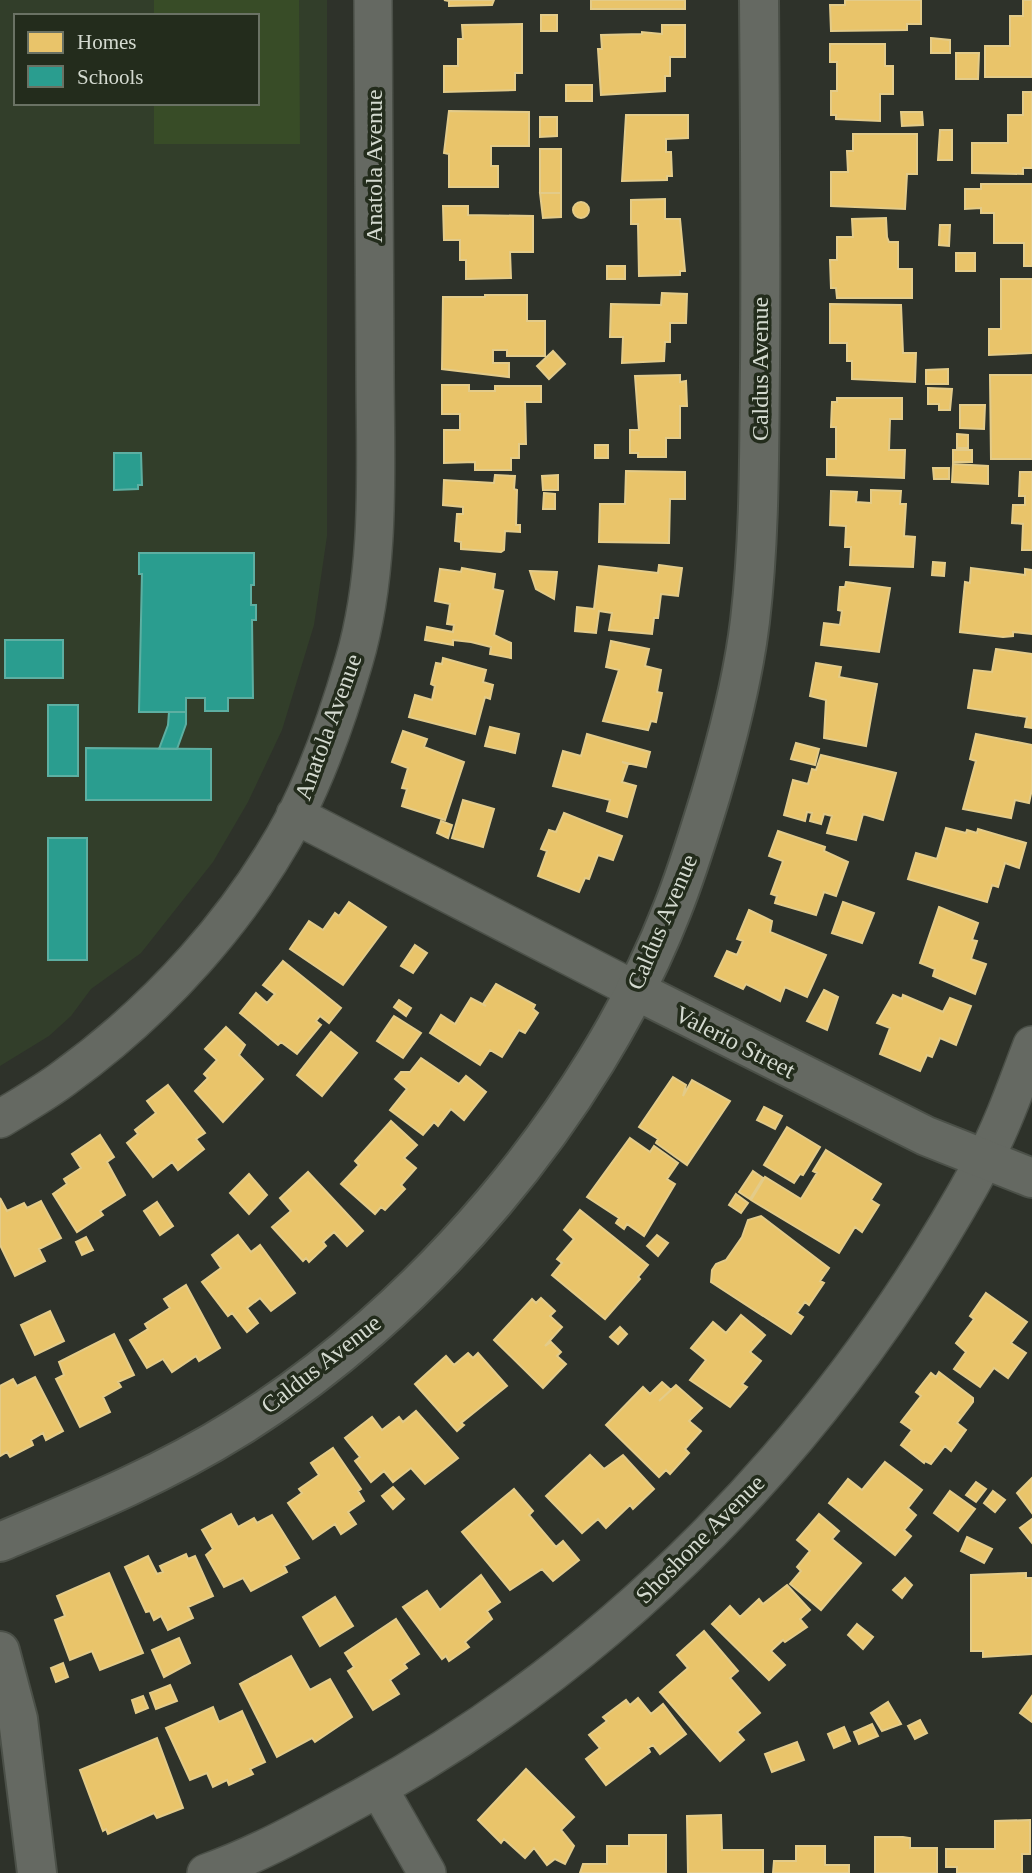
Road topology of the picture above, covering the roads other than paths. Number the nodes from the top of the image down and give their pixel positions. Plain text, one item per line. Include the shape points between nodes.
1 (373, 0) edge
2 (760, 0) edge
3 (295, 815) junction
4 (635, 990) junction
5 (1032, 1045) edge
6 (0, 1119) edge
7 (984, 1160) junction
8 (1032, 1178) edge
9 (0, 1542) edge
10 (0, 1651) edge
11 (379, 1789) junction
12 (37, 1873) edge
13 (206, 1873) edge
14 (428, 1873) edge

1 - 3 street, Anatola Avenue via 376,485 371,571 355,659
2 - 4 street, Caldus Avenue via 759,500 750,621 733,722 704,816 672,911
3 - 4 street, Valerio Street
3 - 6 street, Anatola Avenue via 227,919 164,994 64,1079
4 - 7 street, Valerio Street via 777,1064
4 - 9 street, Caldus Avenue via 544,1140 484,1216 339,1356 240,1427 164,1470
5 - 7 street, Shoshone Avenue
7 - 8 street, Valerio Street
7 - 11 street, Shoshone Avenue via 907,1288 834,1393 731,1512 631,1608 518,1699
10 - 12 street via 18,1719
11 - 13 street, Shoshone Avenue via 240,1861
11 - 14 street

